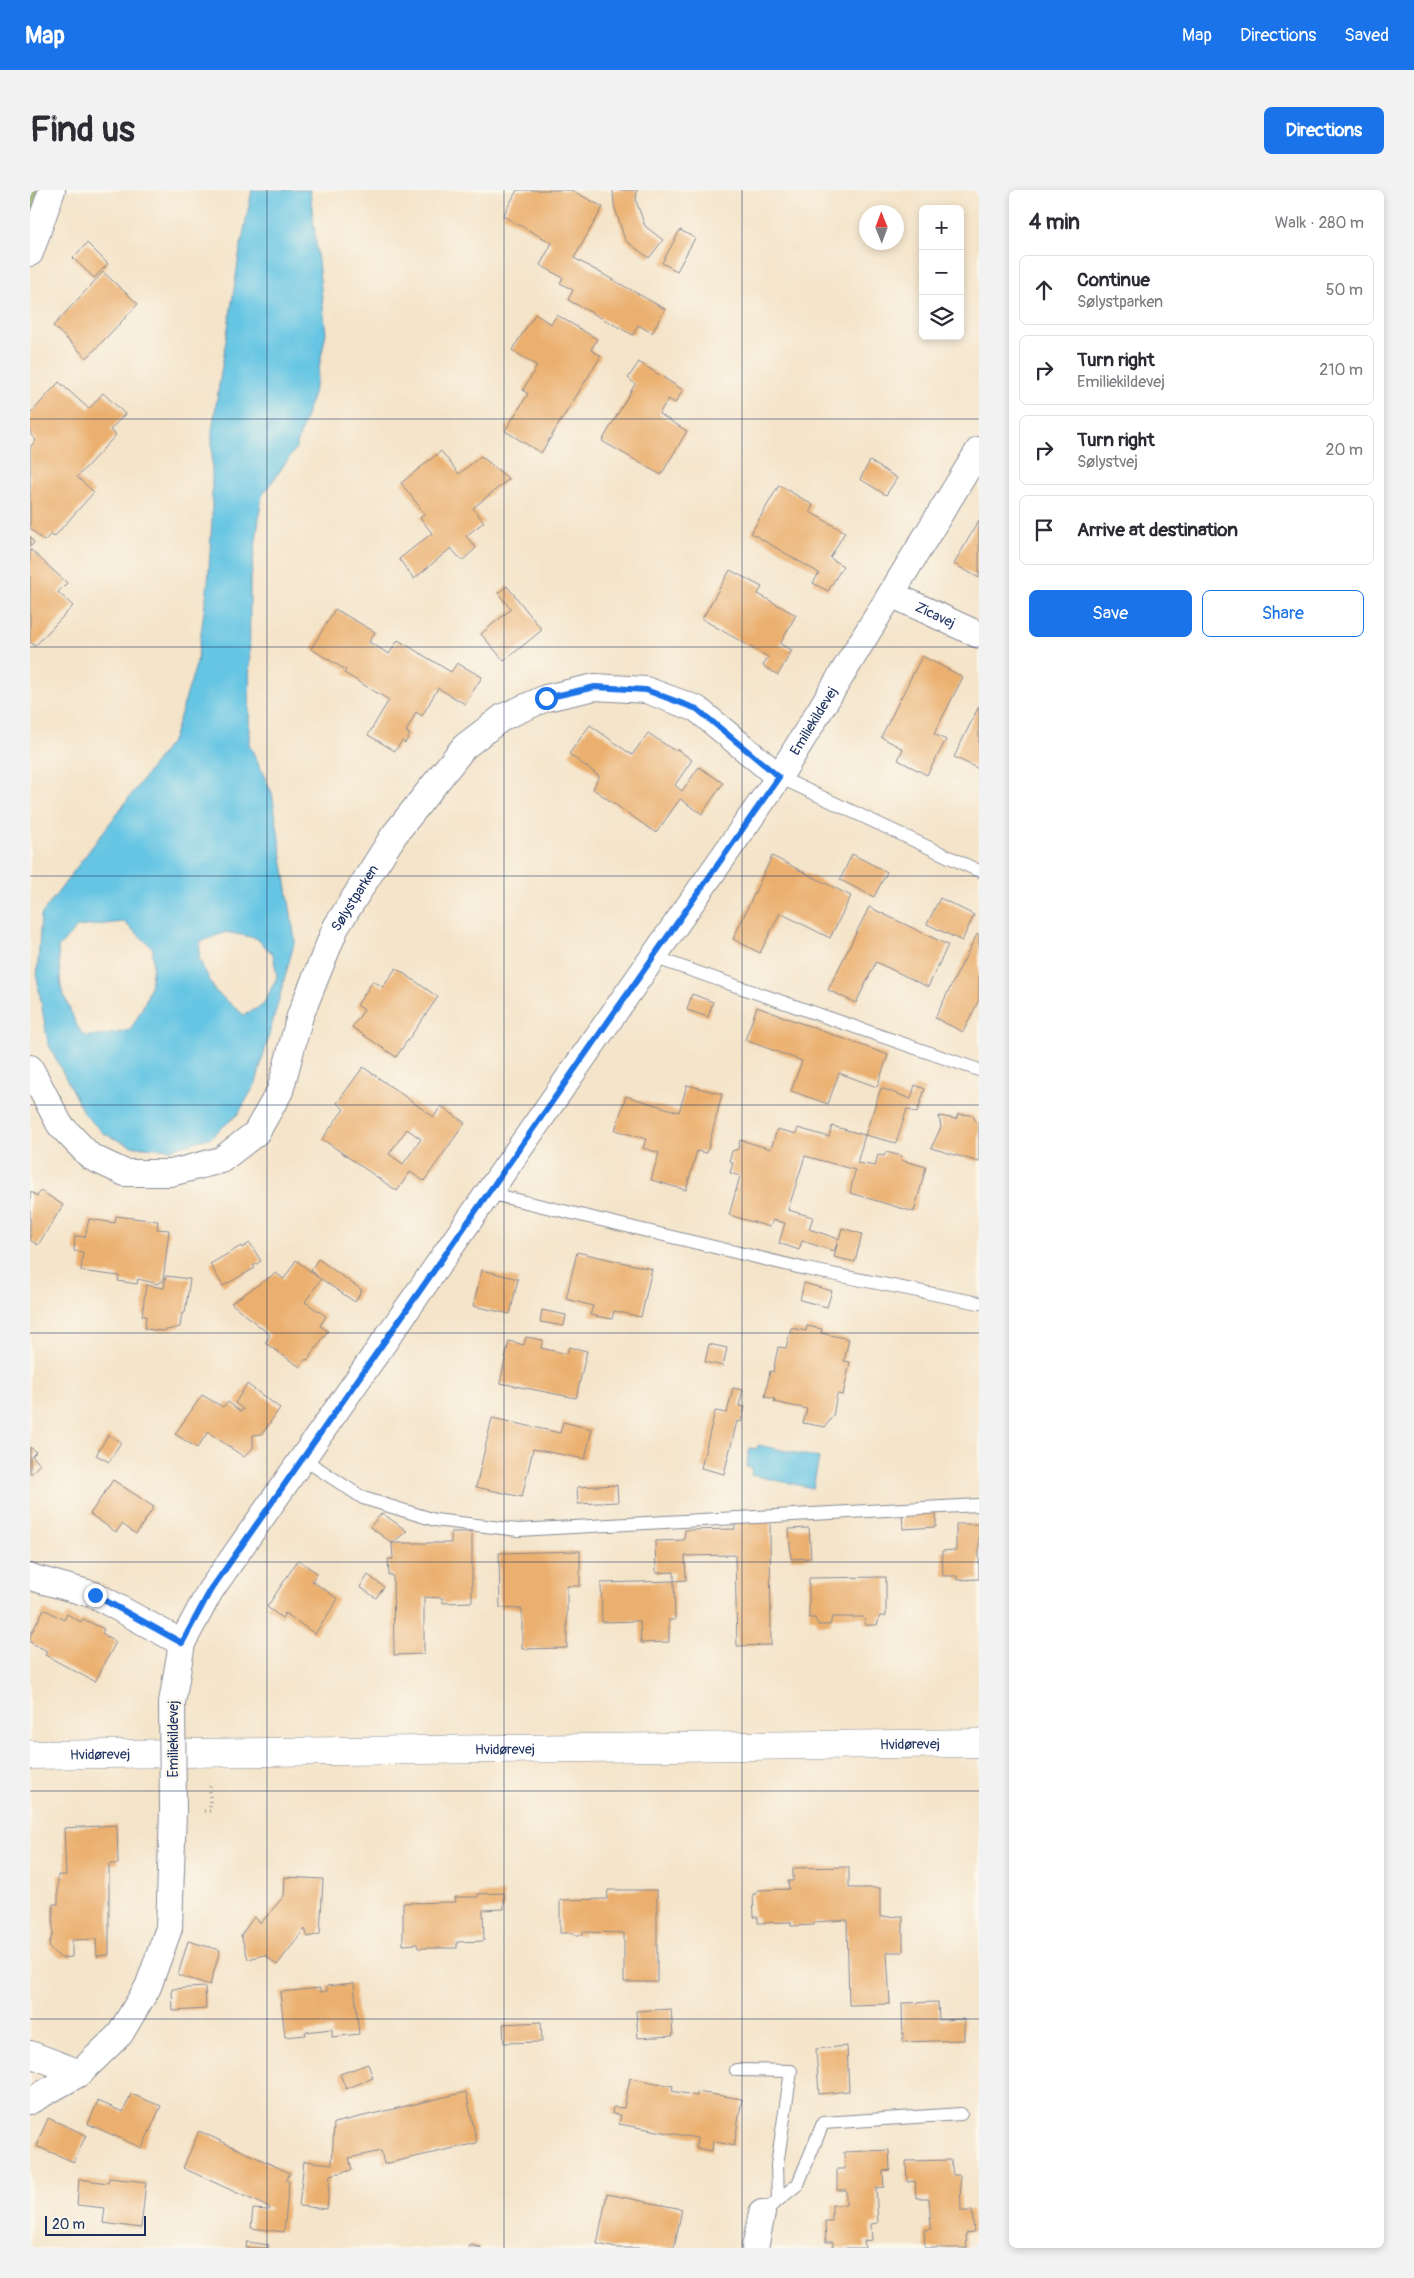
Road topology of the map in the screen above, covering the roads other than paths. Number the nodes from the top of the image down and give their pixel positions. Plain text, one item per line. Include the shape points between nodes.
1 (52, 190) edge
2 (30, 253) edge
3 (979, 450) edge
4 (891, 594) junction
5 (979, 635) edge
6 (779, 777) junction
7 (979, 871) edge
8 (653, 956) junction
9 (30, 1068) edge
10 (979, 1070) edge
11 (488, 1193) junction
12 (979, 1303) edge
13 (302, 1458) junction
14 (979, 1505) edge
15 (30, 1577) edge
16 (182, 1643) junction
17 (979, 1743) edge
18 (30, 1755) edge
19 (30, 2054) edge
20 (736, 2070) dead end
21 (80, 2073) junction
22 (30, 2102) edge
23 (961, 2114) dead end
24 (770, 2207) junction
25 (755, 2248) edge

1 - 2 street
3 - 4 street, Emiliekildevej
4 - 5 street, Zicavej
4 - 6 street, Emiliekildevej
6 - 7 lane
6 - 8 street, Emiliekildevej
6 - 9 street, Sølystparken via 697,709 646,690 595,687 546,698 503,717 464,747 394,835 336,927 300,1016 280,1091 256,1133 221,1160 171,1173 126,1173 90,1157 60,1125
8 - 10 lane
8 - 11 street, Emiliekildevej
11 - 12 lane via 806,1269
11 - 13 street, Emiliekildevej
13 - 14 lane via 363,1498 434,1520 518,1530
13 - 16 street, Emiliekildevej via 210,1591
15 - 16 street via 95,1595
16 - 21 street, Emiliekildevej, bridge via 172,1703 174,1811 168,1928 148,1987 120,2034
17 - 18 street, Hvidørevej
19 - 21 street
20 - 24 lane via 791,2071
21 - 22 street, Emiliekildevej
23 - 24 lane via 823,2123 798,2184
24 - 25 street

